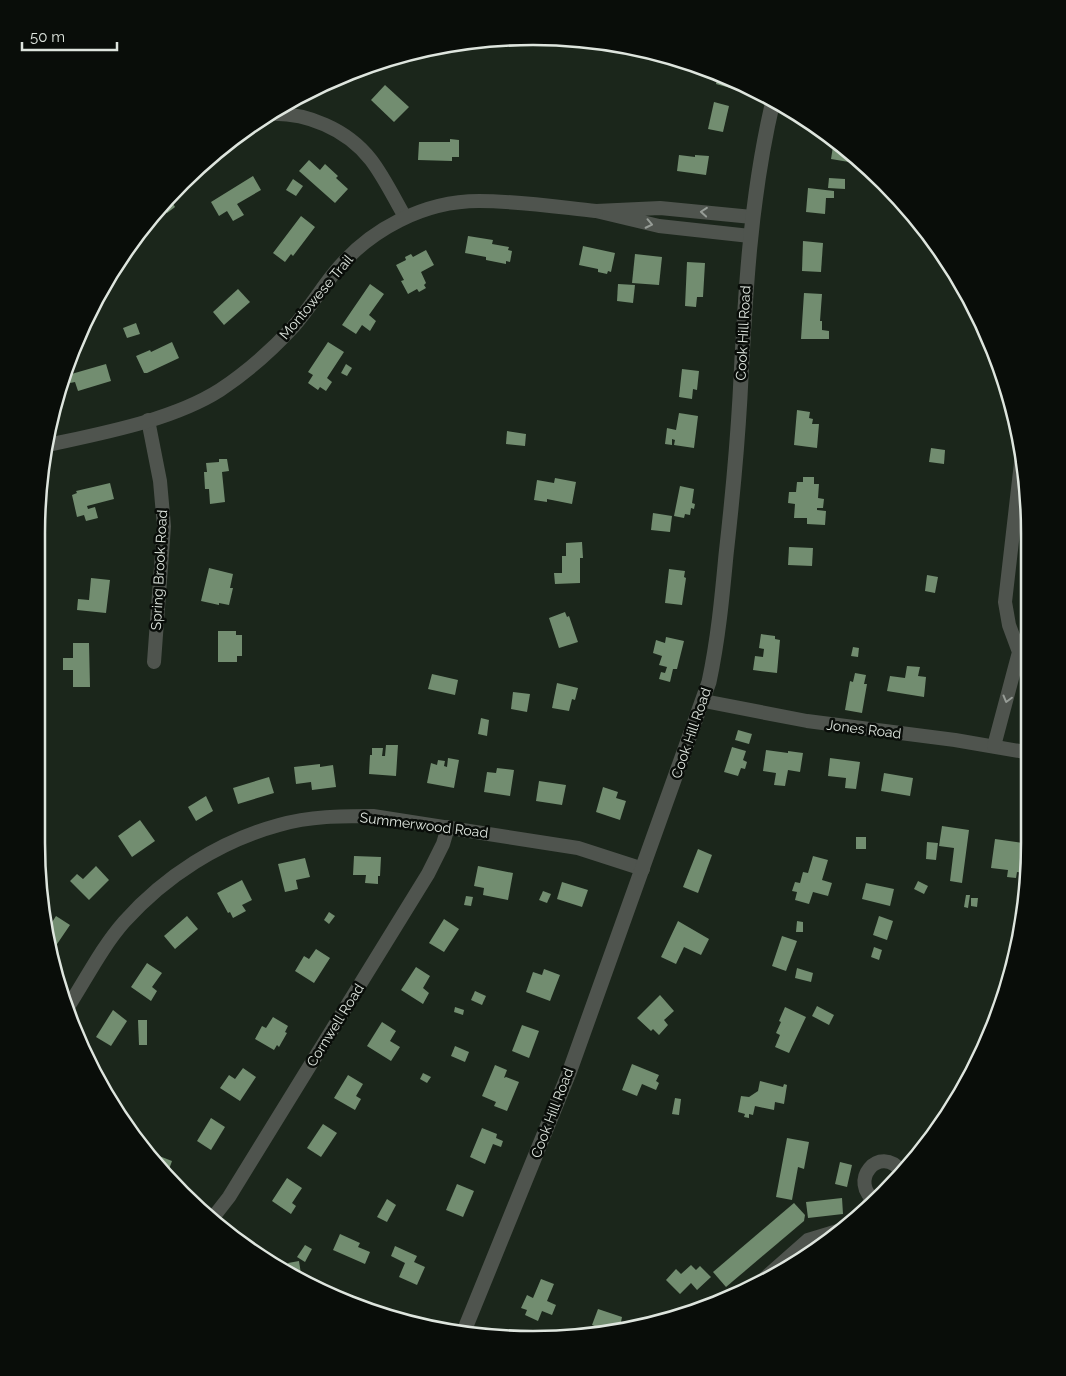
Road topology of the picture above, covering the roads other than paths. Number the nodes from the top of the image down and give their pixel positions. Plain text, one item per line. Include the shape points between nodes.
1 (772, 107) edge
2 (282, 115) edge
3 (596, 211) junction
4 (405, 217) junction
5 (752, 217) junction
6 (750, 236) junction
7 (148, 420) junction
8 (53, 444) edge
9 (1018, 485) edge
10 (1021, 652) edge
11 (1021, 657) edge
12 (154, 662) dead end
13 (704, 701) junction
14 (994, 746) junction
15 (1021, 751) edge
16 (448, 826) junction
17 (643, 869) junction
18 (72, 1001) edge
19 (898, 1167) edge
20 (869, 1197) edge
21 (216, 1214) edge
22 (822, 1236) edge
23 (780, 1264) edge
24 (466, 1326) edge

1 - 5 street, Cook Hill Road
2 - 4 street via 311,119 353,142 370,159
3 - 4 street, Montowese Trail via 479,201 455,202
5 -> 3 street, Montowese Trail via 660,208
3 -> 6 street, Montowese Trail via 659,226
4 - 7 street, Montowese Trail via 352,253 294,325 255,364 219,390 189,406
5 - 6 street, Cook Hill Road
6 - 13 street, Cook Hill Road via 732,504 719,627
7 - 8 street, Montowese Trail
7 - 12 street, Spring Brook Road via 160,481 164,526
9 - 10 street via 1005,602 1009,625
11 -> 14 street
13 - 14 street, Jones Road via 807,721
13 - 17 street, Cook Hill Road
14 - 15 street, Jones Road
16 - 17 street, Summerwood Road via 578,848
16 - 18 street, Summerwood Road via 373,816 339,816 280,824 215,849 151,894 123,922
16 - 21 street, Cornwell Road via 428,874
17 - 24 street, Cook Hill Road via 569,1073
19 - 20 street via 888,1161 878,1162 868,1169 864,1180
22 - 23 street via 808,1240

